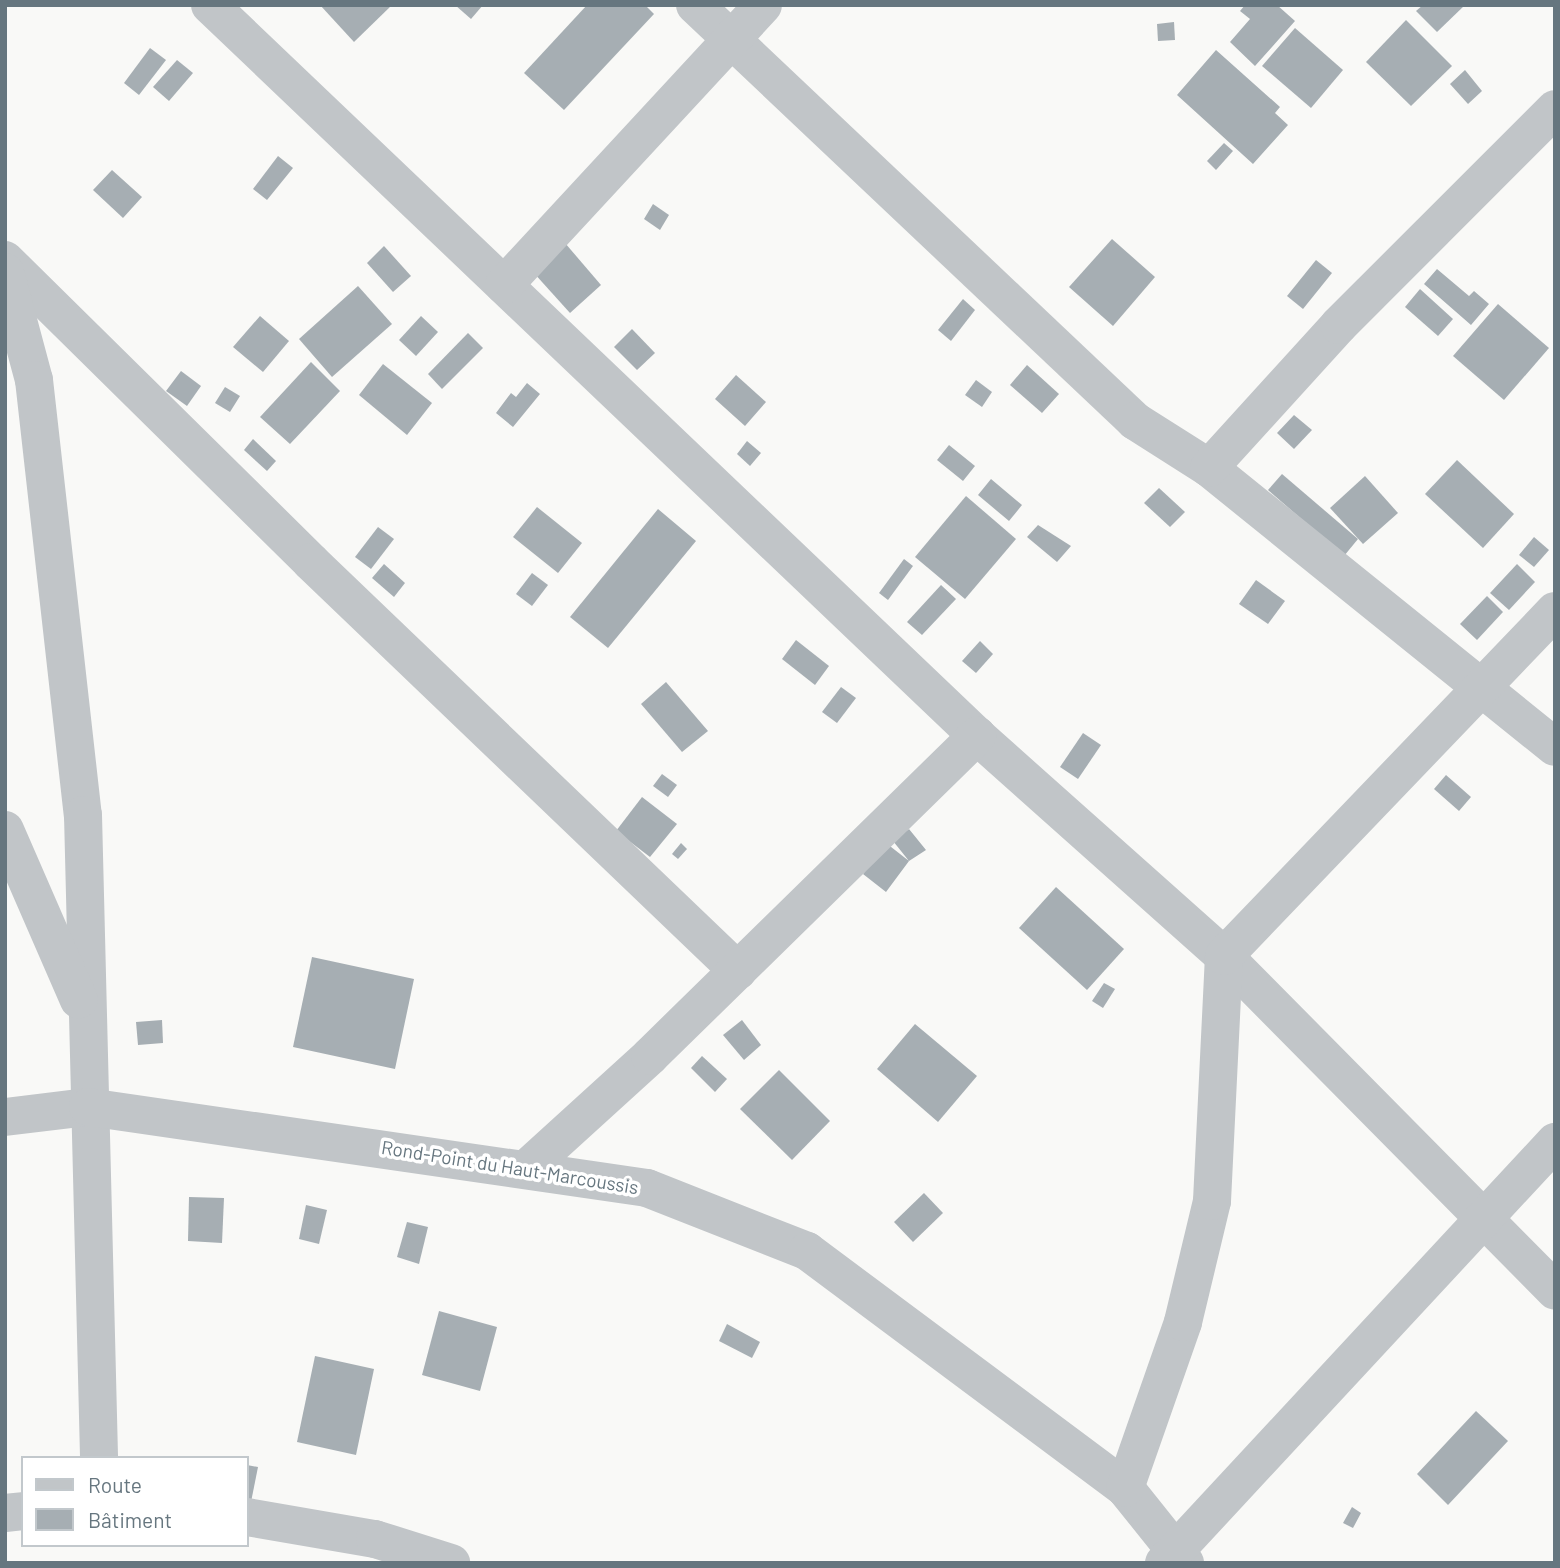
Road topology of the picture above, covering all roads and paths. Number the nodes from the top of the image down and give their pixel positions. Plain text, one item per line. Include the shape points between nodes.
1 (209, 5) edge
2 (695, 5) edge
3 (763, 5) edge
4 (732, 39) junction
5 (1555, 109) edge
6 (5, 260) edge
7 (5, 272) edge
8 (504, 285) junction
9 (1209, 468) junction
10 (1555, 611) edge
11 (1485, 688) junction
12 (977, 736) junction
13 (1555, 747) edge
14 (5, 830) edge
15 (1224, 956) junction
16 (738, 971) junction
17 (87, 1018) junction
18 (88, 1107) junction
19 (5, 1116) edge
20 (1555, 1142) edge
21 (526, 1169) junction
22 (1482, 1222) junction
23 (1555, 1291) edge
24 (99, 1456) edge
25 (1125, 1488) junction
26 (248, 1517) edge
27 (1174, 1559) edge
28 (451, 1563) edge

1 - 8 street
2 - 4 street
3 - 4 street
4 - 8 street
4 - 9 street via 1135,421
5 - 9 street via 1339,326
6 - 16 street via 311,562
7 - 17 street via 34,380 83,815
8 - 12 street
9 - 11 street
10 - 11 street
11 - 13 street
11 - 15 street
12 - 15 street
12 - 16 street
14 - 17 street
15 - 22 street
15 - 25 street via 1212,1202 1183,1322
16 - 21 street
17 - 18 street
18 - 19 street, Rond-Point du Haut-Marcoussis
18 - 21 street, Rond-Point du Haut-Marcoussis
18 - 24 street
20 - 22 street
21 - 25 street, Rond-Point du Haut-Marcoussis via 647,1188 807,1251
22 - 23 street
22 - 27 street
25 - 27 street, Rond-Point du Haut-Marcoussis
26 - 28 street via 375,1539

